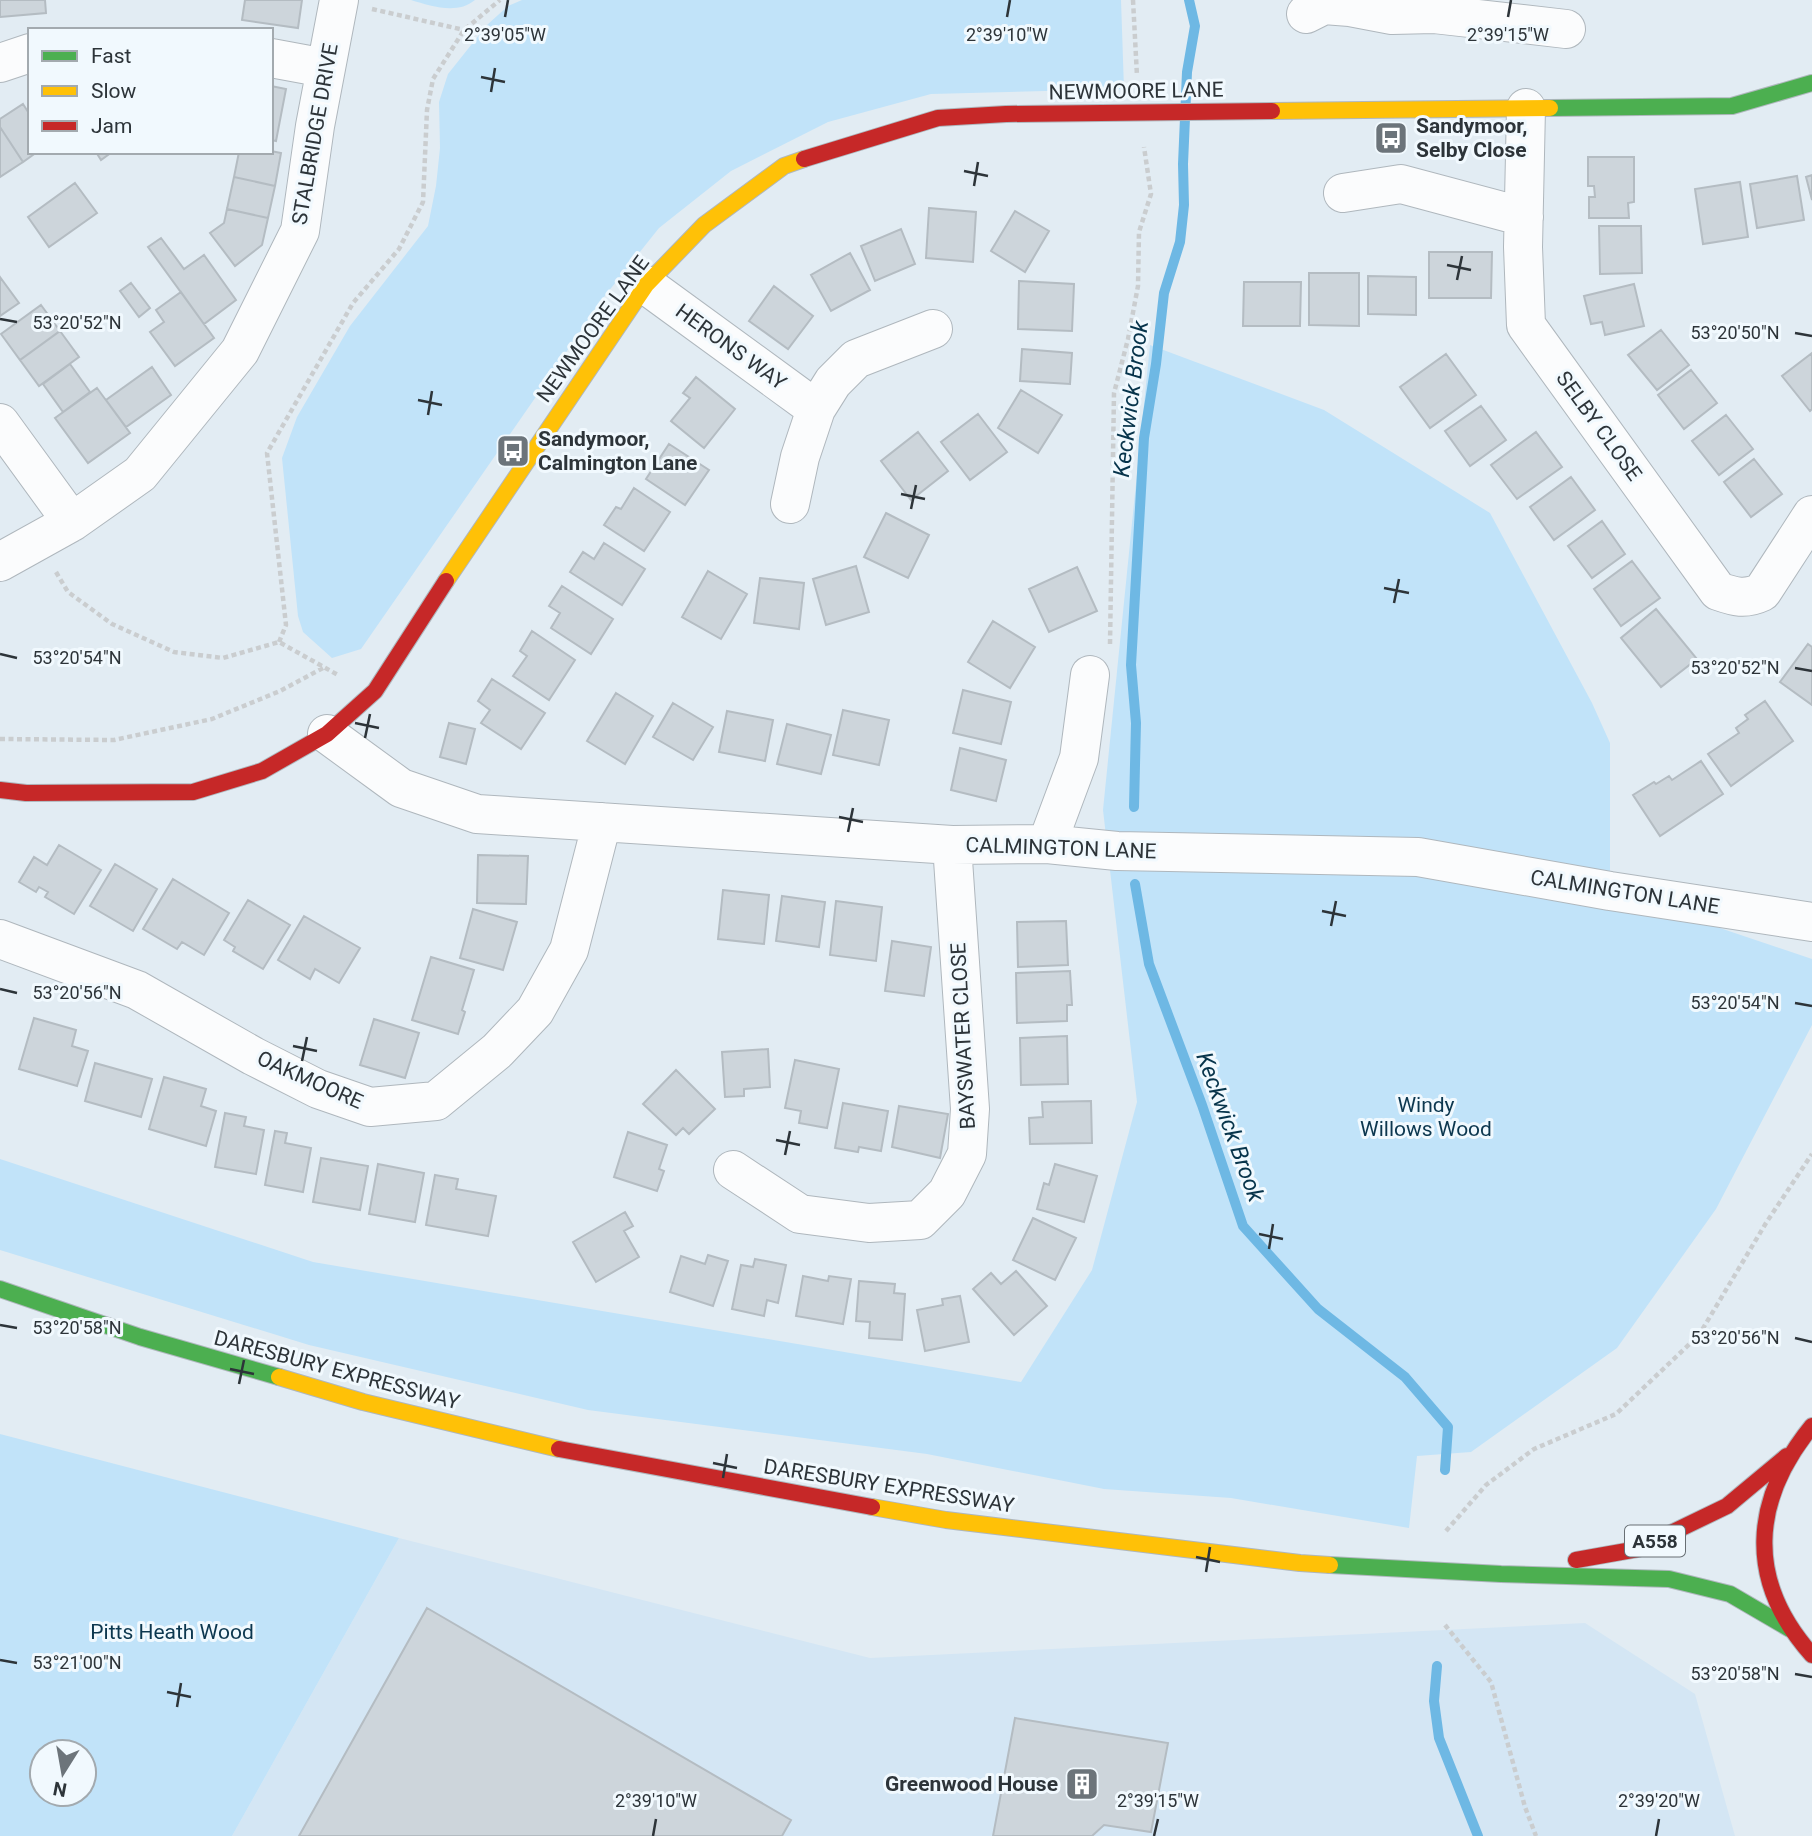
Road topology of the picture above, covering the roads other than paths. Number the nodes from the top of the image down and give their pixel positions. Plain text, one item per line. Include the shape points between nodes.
1 (339, 1) edge
2 (1435, 7) edge
3 (1306, 15) dead end
4 (1566, 29) dead end
5 (28, 53) edge
6 (273, 58) edge
7 (0, 63) edge
8 (325, 68) junction
9 (1812, 83) edge
10 (1526, 108) junction
11 (1343, 193) dead end
12 (1524, 217) junction
13 (646, 285) junction
14 (933, 329) dead end
15 (816, 409) junction
16 (0, 423) edge
17 (790, 504) dead end
18 (1812, 515) edge
19 (56, 531) junction
20 (0, 562) edge
21 (1090, 675) road end
22 (327, 734) junction
23 (0, 790) edge
24 (602, 822) junction
25 (1047, 844) junction
26 (952, 845) junction
27 (1812, 922) edge
28 (0, 939) edge
29 (733, 1170) dead end
30 (0, 1289) edge
31 (1812, 1426) edge
32 (1787, 1456) junction
33 (1502, 1574) junction
34 (1790, 1629) junction
35 (1812, 1655) edge

1 - 8 street, STALBRIDGE DRIVE
2 - 3 street via 1392,15 1324,5
2 - 4 street
5 - 7 street
6 - 8 street
8 - 19 street, STALBRIDGE DRIVE via 300,231 240,351 140,474
9 - 10 main road, NEWMOORE LANE via 1732,106
10 - 12 street, SELBY CLOSE
10 - 13 main road, NEWMOORE LANE via 938,118 784,166 704,225
11 - 12 street via 1401,184
12 - 18 street, SELBY CLOSE via 1526,325 1717,591 1749,598 1762,592
13 - 15 street, HERONS WAY
13 - 22 main road, NEWMOORE LANE via 375,691
14 - 15 street via 856,359
15 - 17 street
16 - 19 street
19 - 20 street, STALBRIDGE DRIVE
21 - 25 street via 1079,758
22 - 23 main road, NEWMOORE LANE via 262,771 193,792
22 - 24 street, CALMINGTON LANE via 401,788 477,814
24 - 26 street, CALMINGTON LANE
24 - 28 street, OAKMOORE via 569,950 535,1011 497,1051 436,1101 370,1107 318,1089 137,990
25 - 26 street, CALMINGTON LANE
25 - 27 street, CALMINGTON LANE via 1117,851 1418,857
26 - 29 street, BAYSWATER CLOSE via 970,1109 967,1154 947,1193 920,1220 869,1223 800,1214
30 - 33 main road, DARESBURY EXPRESSWAY / A558 via 140,1337 363,1402 581,1454 946,1520 1300,1563
31 - 32 main road, A558
32 - 33 main road, DARESBURY EXPRESSWAY / A558 via 1727,1506 1638,1549
32 - 34 main road, A558 via 1769,1498 1763,1543 1770,1588
33 - 34 main road, DARESBURY EXPRESSWAY / A558 via 1669,1579 1730,1594
34 - 35 main road, A558

